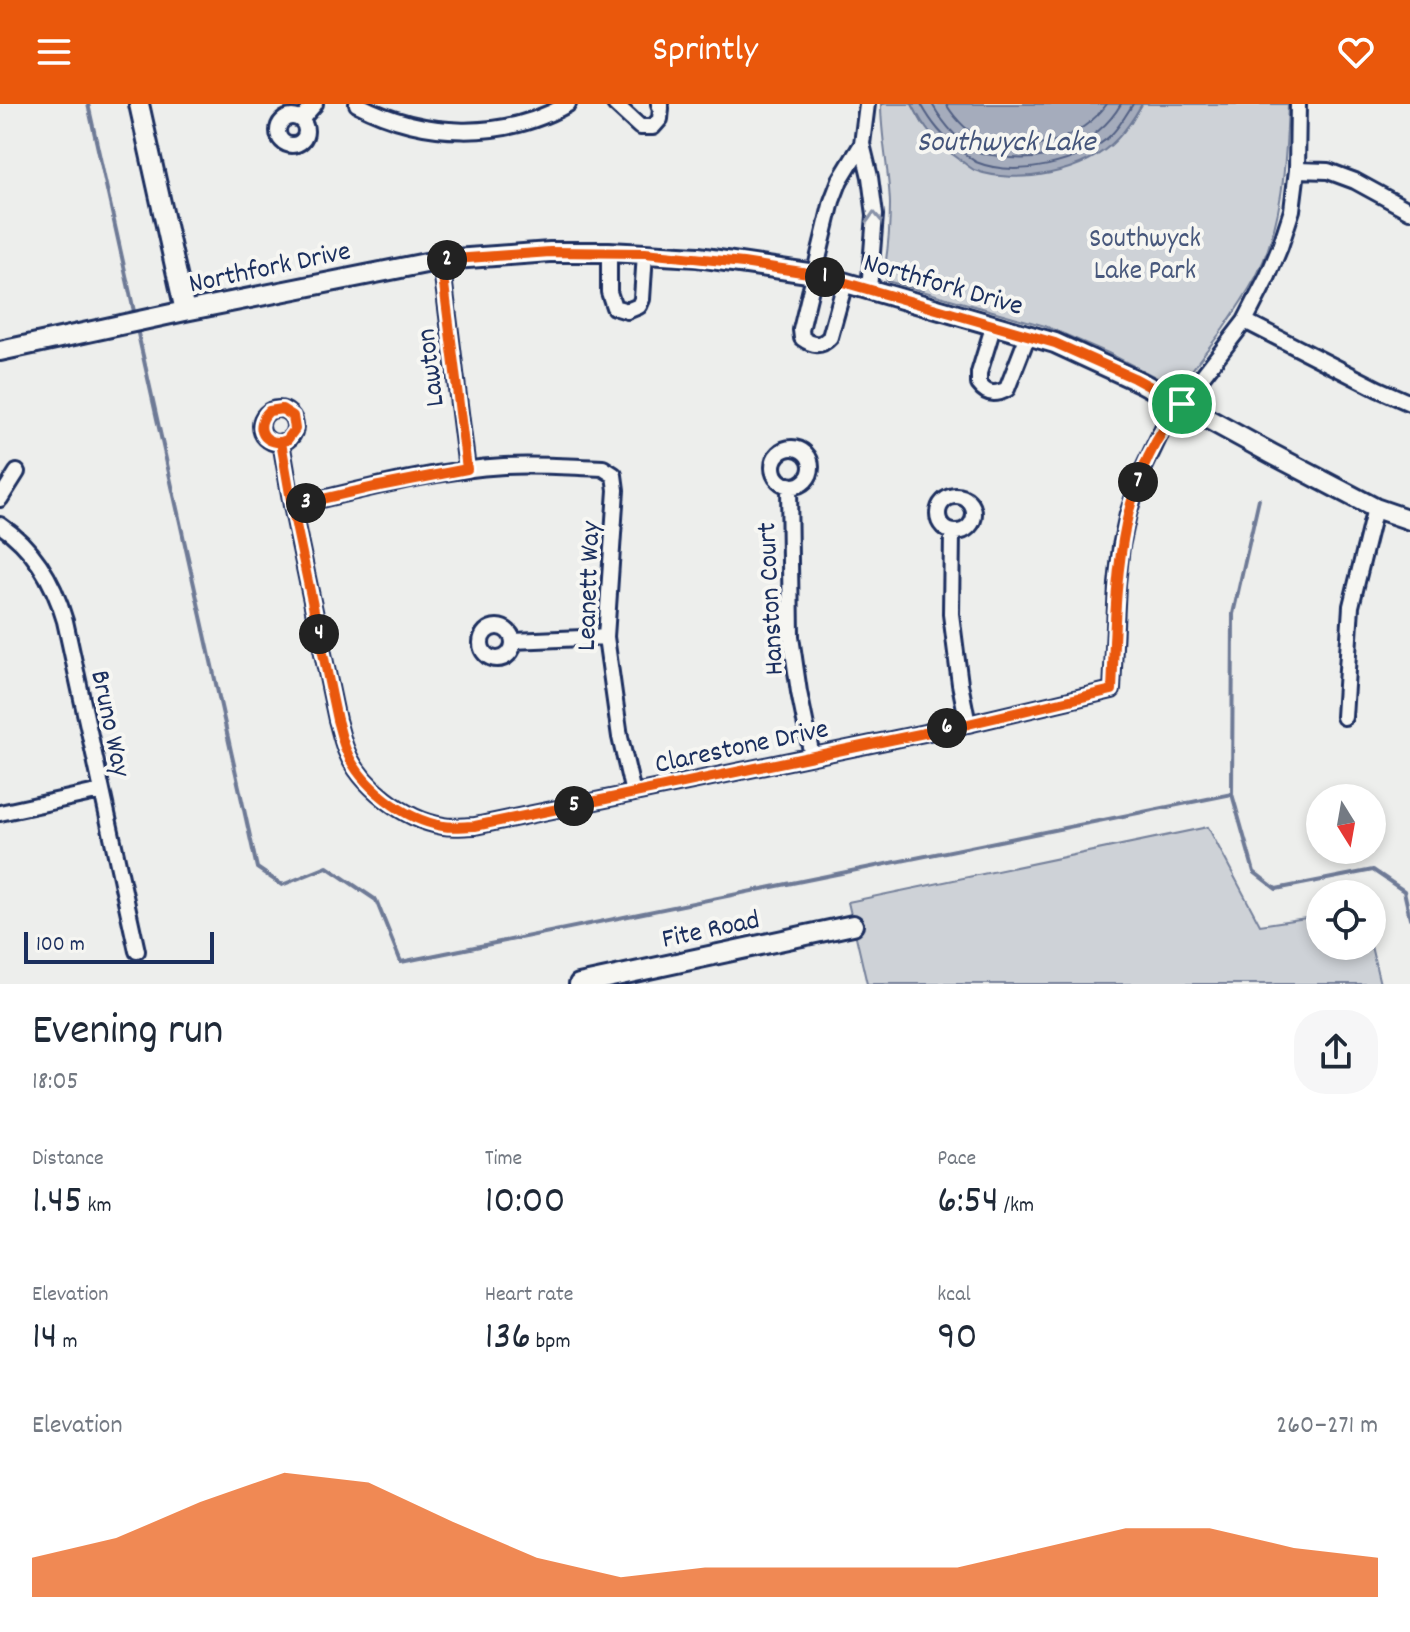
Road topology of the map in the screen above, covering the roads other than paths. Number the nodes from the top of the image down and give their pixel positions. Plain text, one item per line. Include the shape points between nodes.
1 (139, 104) edge
2 (315, 104) edge
3 (357, 104) edge
4 (568, 104) edge
5 (615, 104) edge
6 (659, 104) edge
7 (867, 104) edge
8 (1298, 104) edge
9 (301, 120) dead end
10 (862, 144) junction
11 (1297, 170) junction
12 (1410, 211) edge
13 (609, 252) junction
14 (645, 253) junction
15 (441, 260) junction
16 (815, 274) junction
17 (845, 283) junction
18 (869, 290) junction
19 (185, 311) junction
20 (1245, 321) junction
21 (994, 324) junction
22 (1028, 335) junction
23 (0, 351) edge
24 (1410, 403) edge
25 (1182, 404) junction
26 (281, 442) dead end
27 (467, 469) junction
28 (17, 472) dead end
29 (789, 485) dead end
30 (0, 499) edge
31 (292, 506) junction
32 (1375, 508) junction
33 (1410, 520) edge
34 (0, 525) edge
35 (952, 532) dead end
36 (606, 637) junction
37 (513, 641) dead end
38 (1344, 717) dead end
39 (968, 724) junction
40 (812, 756) junction
41 (101, 791) junction
42 (633, 793) junction
43 (0, 813) edge
44 (853, 925) dead end
45 (137, 951) dead end
46 (579, 984) edge

1 - 19 street
2 - 9 street
3 - 4 street via 401,122 462,132 518,125
5 - 6 street via 640,127 653,127 660,119
7 - 10 street
8 - 11 street
10 - 16 street via 832,201
18 -> 10 street via 875,215
11 - 12 street via 1328,171
11 - 20 street via 1280,247
13 - 14 street, Northfork Drive
13 - 14 street via 609,292 614,307 627,311 642,299
13 - 15 street, Northfork Drive
14 - 16 street, Northfork Drive
15 - 19 street, Northfork Drive
15 - 27 street, Lawton
16 - 17 street, Northfork Drive
16 - 17 street via 801,330 802,338 816,345 830,337
17 - 18 street, Northfork Drive
18 - 21 street, Northfork Drive
19 - 23 street, Northfork Drive
20 - 24 street
20 - 25 street
21 - 22 street, Northfork Drive
21 - 22 street via 979,373 979,384 988,393 1007,389
22 - 25 street, Northfork Drive via 1121,372
25 - 32 street, Northfork Drive
25 - 39 street, Clarestone Drive via 1151,450 1128,514 1117,584 1112,690
26 - 31 street, Clarestone Drive
27 - 31 street
27 - 36 street, Leanett Way via 603,468 614,475
28 - 30 street
29 - 40 street, Hanston Court via 791,637
31 - 42 street, Clarestone Drive via 337,720 361,776 383,798 443,826 475,826
32 - 33 street, Northfork Drive
32 - 38 street via 1351,606
34 - 41 street, Bruno Way via 48,575 58,596
35 - 39 street via 951,614
36 - 37 street
36 - 42 street, Leanett Way
39 - 40 street, Clarestone Drive
40 - 42 street, Clarestone Drive
41 - 43 street
41 - 45 street, Bruno Way
44 - 46 street, Fite Road

